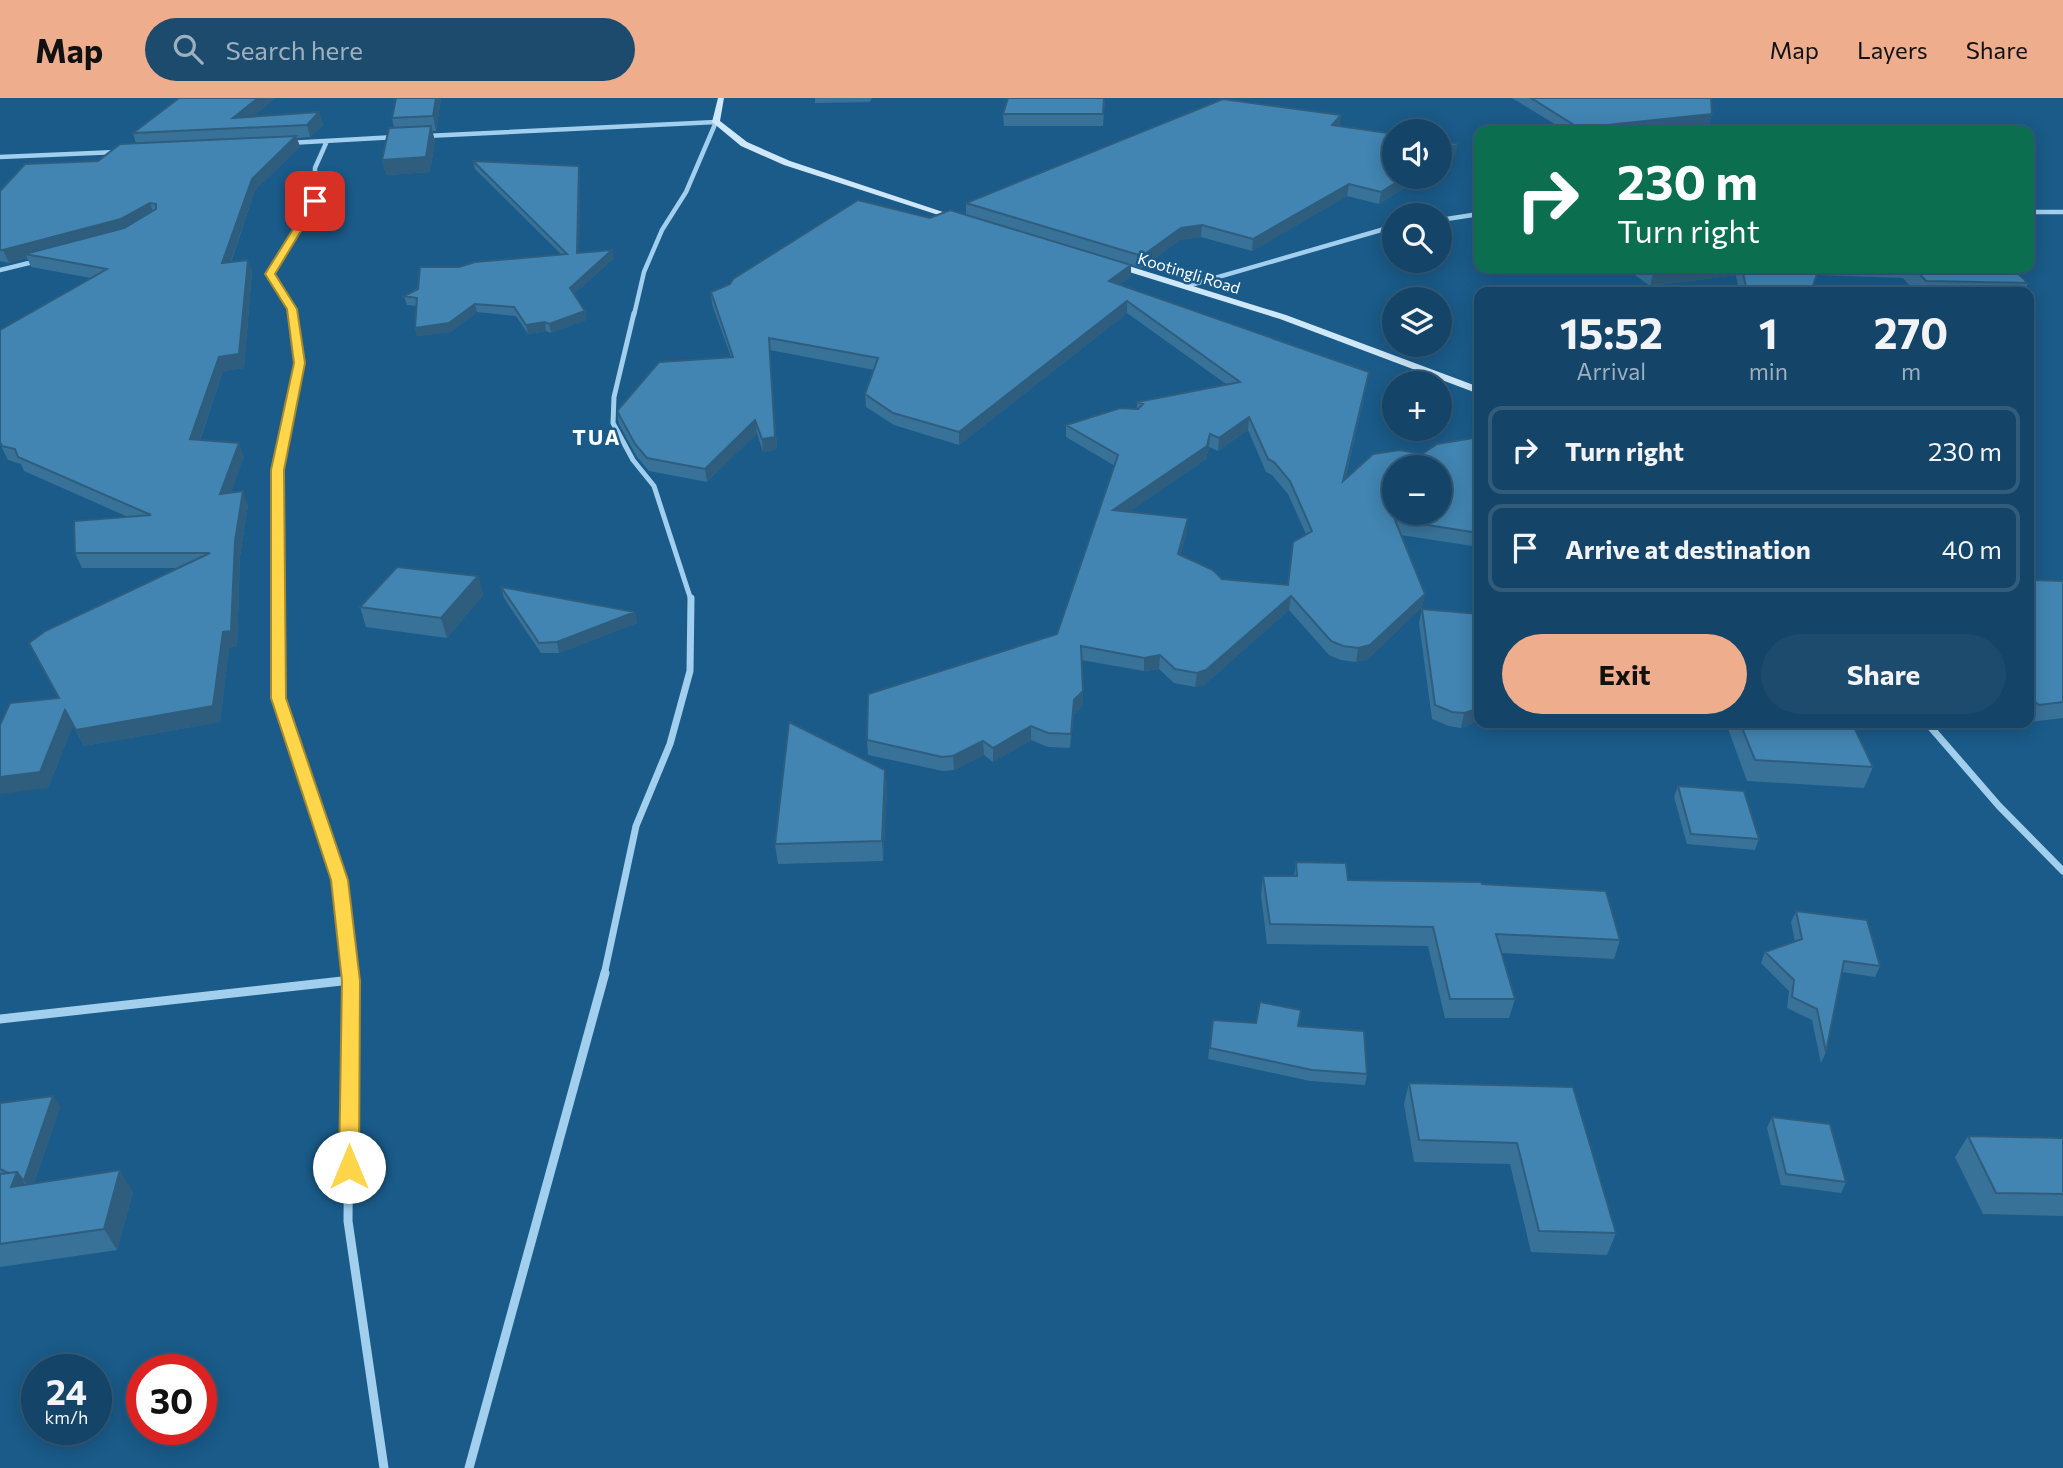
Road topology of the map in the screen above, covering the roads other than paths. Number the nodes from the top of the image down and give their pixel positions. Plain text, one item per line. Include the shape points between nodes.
1 (721, 98) edge
2 (716, 121) junction
3 (424, 136) edge
4 (396, 137) edge
5 (327, 141) junction
6 (286, 143) edge
7 (122, 151) edge
8 (0, 158) edge
9 (2034, 212) edge
10 (2063, 212) edge
11 (1474, 215) edge
12 (1452, 218) edge
13 (977, 224) edge
14 (1382, 230) edge
15 (39, 260) edge
16 (1108, 263) edge
17 (0, 270) edge
18 (1187, 286) junction
19 (1474, 389) edge
20 (1931, 728) edge
21 (2063, 871) edge
22 (351, 981) junction
23 (0, 1019) edge
24 (384, 1468) edge
25 (469, 1468) edge

1 - 2 street
2 - 3 street
2 - 13 street via 744,144 787,163
2 - 25 street via 644,272 614,397 613,423 654,486 692,603 690,671 670,744 636,826 608,962
4 - 5 street
5 - 6 street
5 - 22 street via 315,168 315,201 270,274 292,309 299,363 277,470 278,698 340,880
7 - 8 street
9 - 10 street
11 - 12 street
14 - 18 street
15 - 17 street
16 - 18 street, Kootingli Road
18 - 19 street, Kootingli Road
20 - 21 street
22 - 23 street
22 - 24 street via 348,1221

